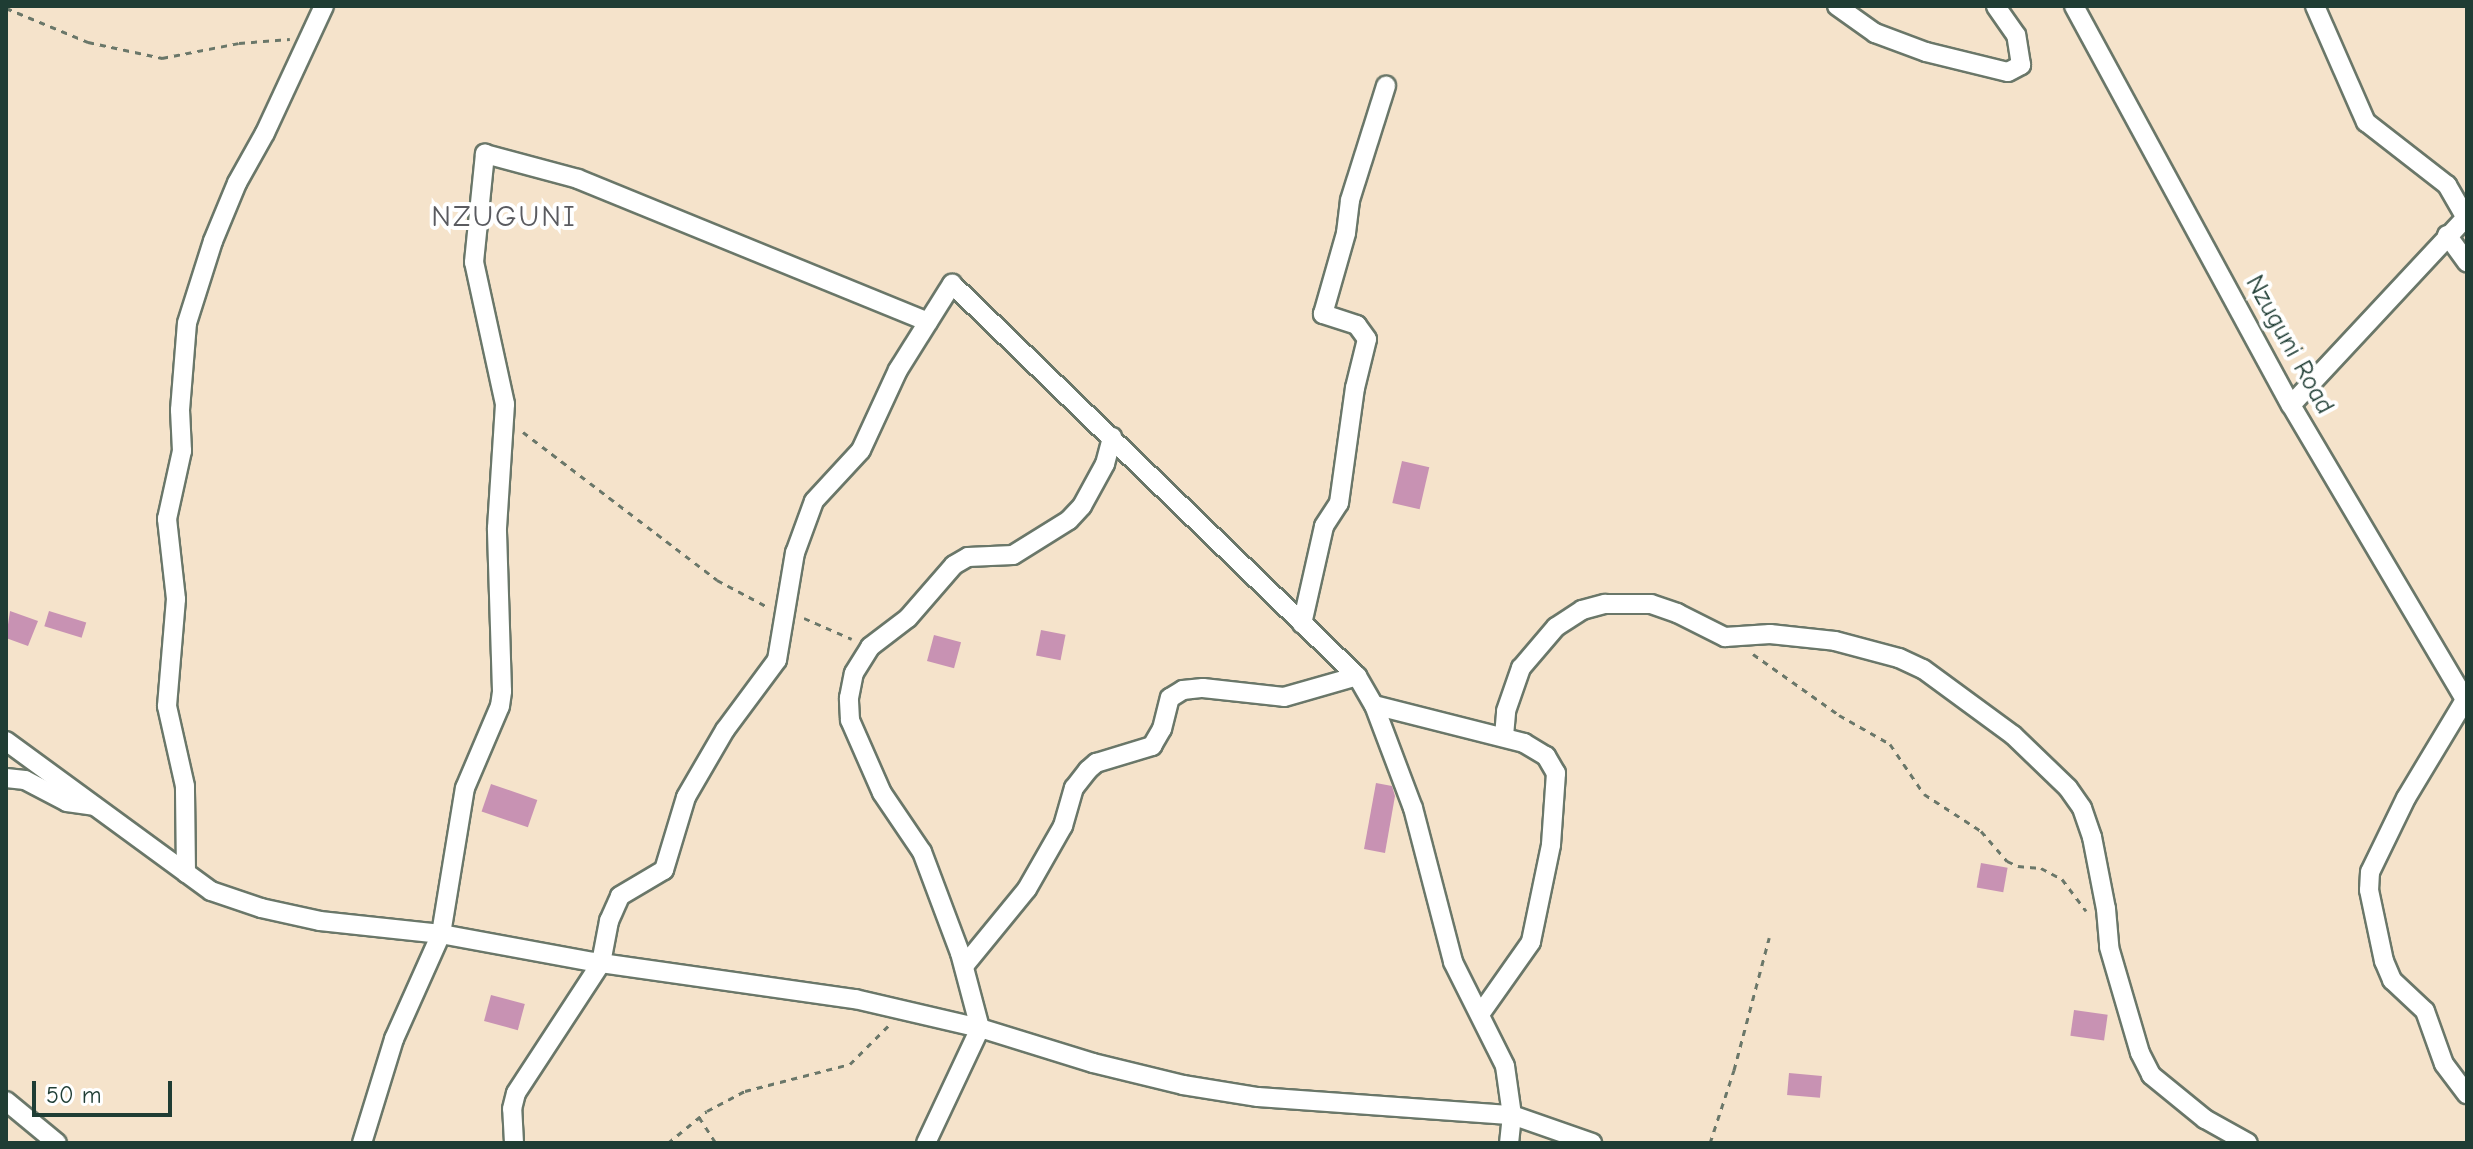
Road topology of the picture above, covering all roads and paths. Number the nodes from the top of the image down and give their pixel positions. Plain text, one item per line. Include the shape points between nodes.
1 (324, 6) edge
2 (1837, 6) edge
3 (1996, 6) edge
4 (2074, 6) edge
5 (2315, 6) edge
6 (6, 8) edge
7 (310, 38) junction
8 (1386, 86) dead end
9 (2466, 217) edge
10 (2447, 235) junction
11 (2467, 263) edge
12 (928, 322) junction
13 (2291, 405) junction
14 (505, 416) junction
15 (1112, 437) junction
16 (783, 611) junction
17 (1302, 624) junction
18 (870, 647) junction
19 (1752, 653) dead end
20 (1357, 676) junction
21 (2466, 702) edge
22 (1374, 705) junction
23 (1504, 736) junction
24 (6, 741) edge
25 (6, 778) edge
26 (97, 806) junction
27 (186, 873) junction
28 (2086, 911) dead end
29 (441, 934) junction
30 (1769, 938) dead end
31 (601, 963) junction
32 (964, 966) junction
33 (905, 1011) junction
34 (1481, 1013) junction
35 (980, 1028) junction
36 (2467, 1094) edge
37 (6, 1101) edge
38 (1512, 1115) junction
39 (699, 1117) junction
40 (57, 1143) edge
41 (362, 1143) edge
42 (514, 1143) edge
43 (668, 1143) edge
44 (716, 1143) edge
45 (926, 1143) edge
46 (1509, 1143) edge
47 (1592, 1143) edge
48 (1710, 1143) edge
49 (2248, 1143) edge

1 - 7 street
2 - 3 street via 1875,33 2008,72 2021,65 2016,35
4 - 13 street, Nzuguni Road
5 - 9 street via 2366,122 2447,185
6 - 7 path via 88,42 162,58 239,43
7 - 27 street via 224,212 185,338 182,451 167,519 176,599 167,695 185,786
8 - 17 street via 1350,200 1323,314 1357,325 1367,339 1339,503 1324,526
9 - 10 street
10 - 11 street
10 - 13 street
12 - 14 street via 578,179 485,154 474,262
12 - 15 street via 952,284
12 - 16 street via 887,391 861,450 814,501 795,553
13 - 21 street, Nzuguni Road
14 - 16 path via 729,589
14 - 29 street via 497,528 502,691 465,788
15 - 17 street
15 - 18 street via 1105,464 1069,520 1013,555 962,559 908,618
16 - 18 path
16 - 31 street via 777,660 725,730 686,797 664,870 620,896
17 - 20 street
18 - 32 street via 854,673 850,720 882,793 922,852
19 - 28 path via 1890,744 1924,794 1981,831 2007,861 2062,879
20 - 22 street
20 - 32 street via 1284,697 1203,688 1170,698 1152,746 1096,763 1074,788 1063,826 1027,889
21 - 36 street via 2400,810 2370,872 2369,890 2392,980 2425,1011 2444,1064
22 - 23 street
22 - 34 street via 1413,808 1453,962
23 - 34 street via 1546,756 1558,784 1546,881 1531,942
23 - 49 street via 1506,711 1521,668 1556,627 1582,610 1605,604 1651,604 1725,637 1770,634 1835,641 1923,669 2013,735 2082,808 2092,837 2112,959 2140,1053 2151,1075 2205,1119
24 - 26 street
25 - 26 street via 25,780 67,802
26 - 27 street
27 - 29 street via 211,891 261,908 320,921
29 - 31 street
29 - 41 street via 394,1039
30 - 48 path
31 - 33 street via 855,999
31 - 42 street via 516,1093
32 - 35 street
33 - 35 street
33 - 39 path via 850,1064 745,1091
34 - 38 street via 1505,1066
35 - 38 street via 1183,1085 1258,1097
35 - 45 street
37 - 40 street
38 - 46 street
38 - 47 street
39 - 43 path
39 - 44 path

